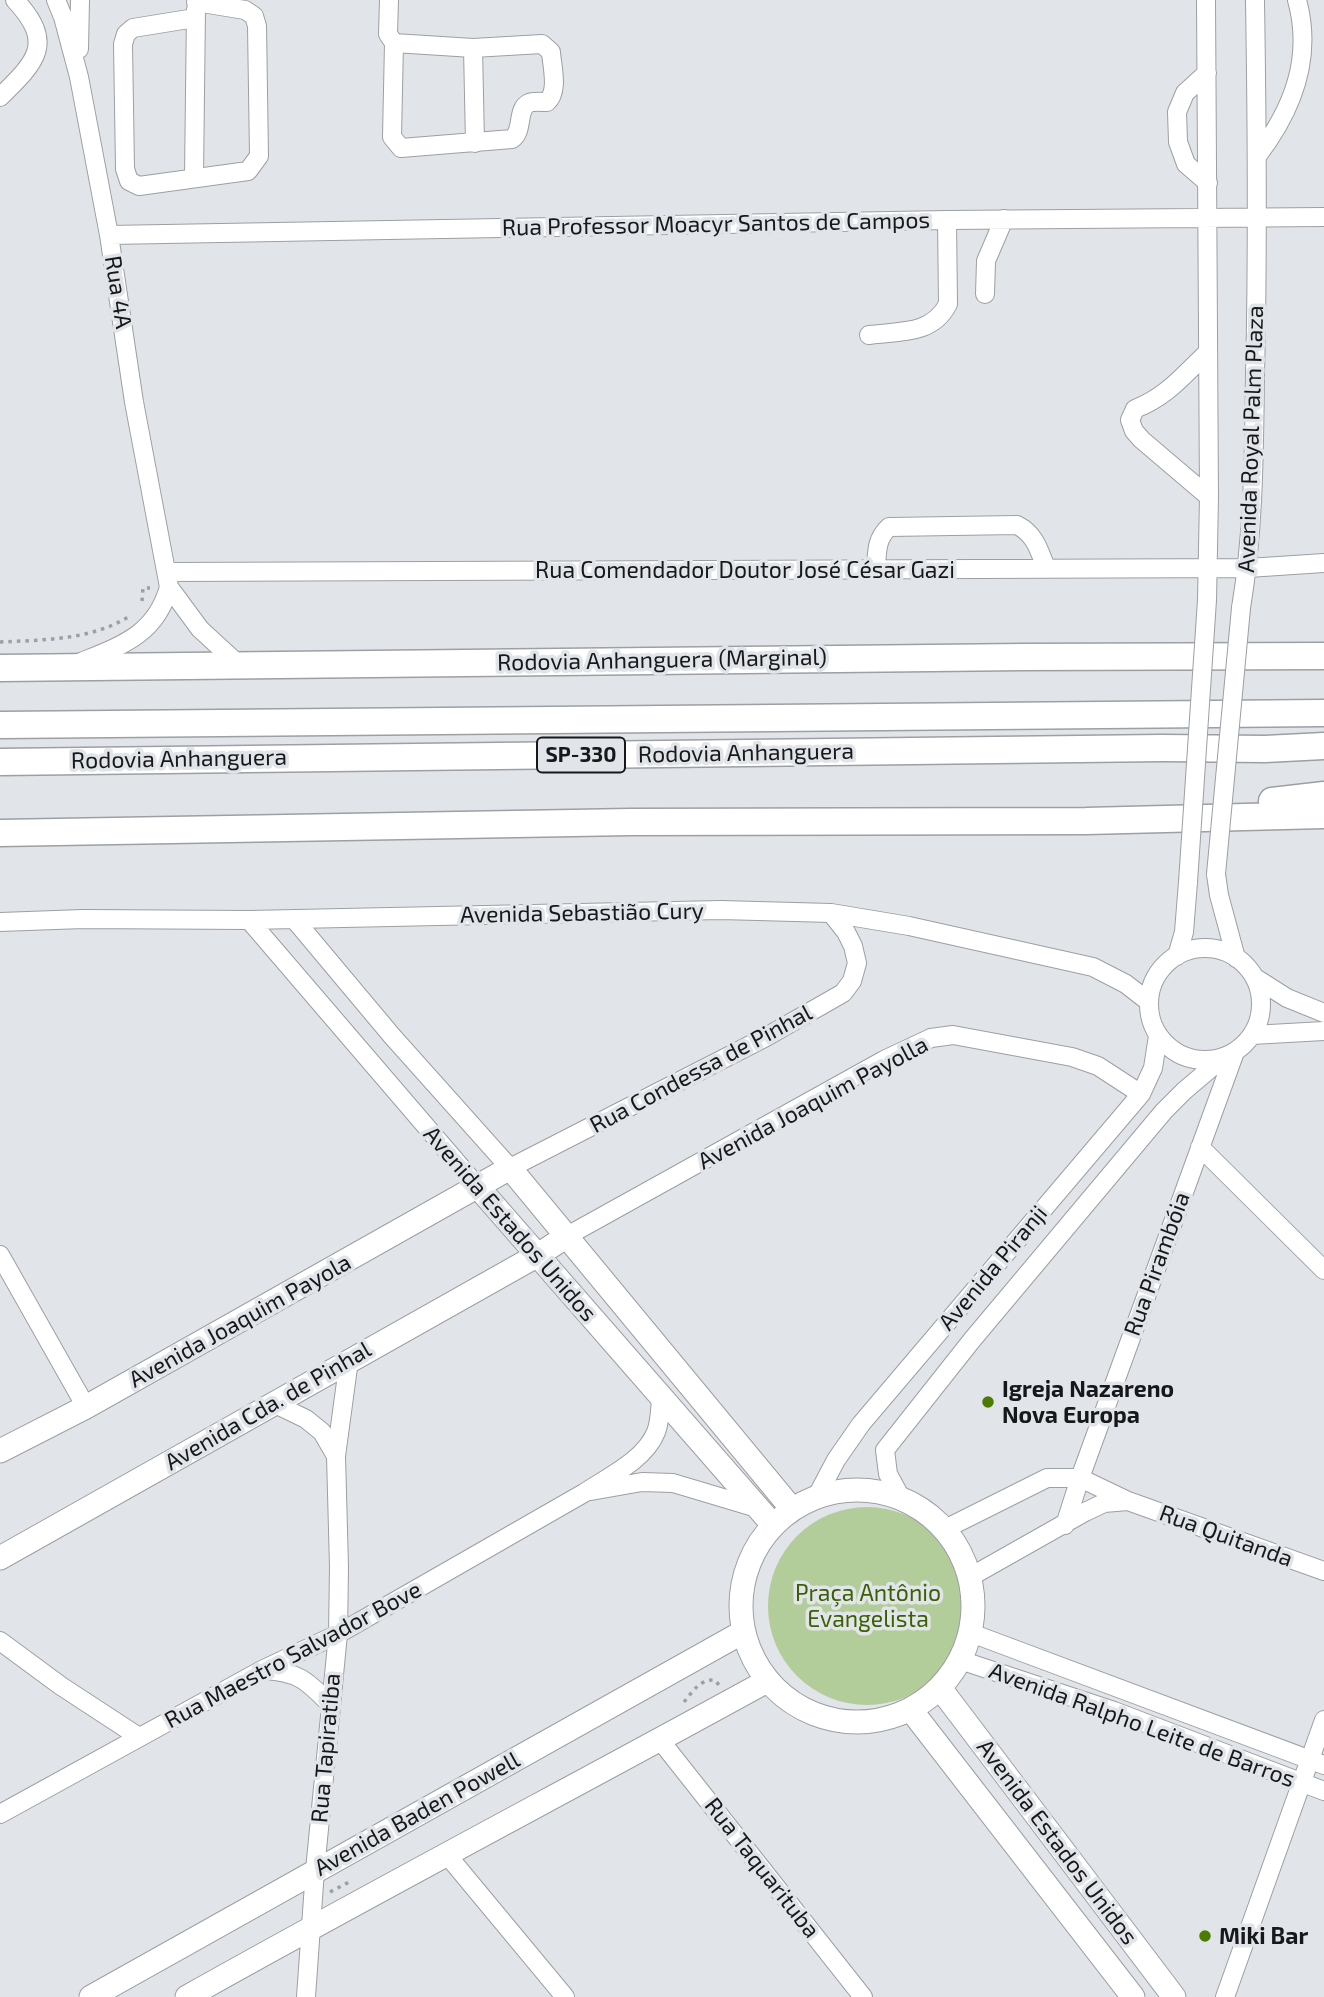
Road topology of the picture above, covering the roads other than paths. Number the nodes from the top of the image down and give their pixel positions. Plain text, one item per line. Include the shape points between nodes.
1 (15, 0) edge
2 (56, 0) edge
3 (80, 0) edge
4 (389, 0) edge
5 (1206, 0) edge
6 (1255, 0) edge
7 (1297, 0) edge
8 (196, 7) edge
9 (394, 43) junction
10 (473, 48) junction
11 (1207, 74) junction
12 (79, 77) junction
13 (3, 90) edge
14 (475, 143) junction
15 (1258, 155) junction
16 (194, 177) junction
17 (1208, 183) junction
18 (1259, 216) junction
19 (1208, 217) junction
20 (1324, 217) edge
21 (1004, 219) junction
22 (947, 220) junction
23 (109, 235) junction
24 (985, 294) dead end
25 (869, 335) dead end
26 (1208, 352) junction
27 (1209, 497) junction
28 (1324, 563) edge
29 (1046, 568) junction
30 (1209, 568) junction
31 (1248, 568) junction
32 (876, 569) junction
33 (168, 579) junction
34 (1324, 656) edge
35 (238, 664) junction
36 (71, 667) junction
37 (0, 668) edge
38 (1324, 713) edge
39 (0, 725) edge
40 (1324, 746) edge
41 (0, 762) edge
42 (1324, 795) edge
43 (1324, 815) edge
44 (1086, 821) junction
45 (0, 833) edge
46 (831, 913) junction
47 (294, 919) junction
48 (249, 920) junction
49 (0, 922) edge
50 (1177, 956) junction
51 (1236, 958) junction
52 (1254, 977) junction
53 (1149, 1002) junction
54 (1324, 1013) edge
55 (1324, 1031) edge
56 (1252, 1035) junction
57 (1158, 1036) junction
58 (1230, 1054) junction
59 (1142, 1094) junction
60 (1200, 1147) junction
61 (510, 1168) junction
62 (478, 1187) junction
63 (567, 1236) junction
64 (0, 1255) edge
65 (538, 1255) junction
66 (1324, 1270) edge
67 (349, 1360) junction
68 (661, 1399) junction
69 (273, 1403) junction
70 (86, 1407) junction
71 (0, 1451) edge
72 (336, 1456) junction
73 (1080, 1478) junction
74 (584, 1493) junction
75 (817, 1496) junction
76 (901, 1498) junction
77 (1128, 1501) junction
78 (792, 1509) junction
79 (767, 1517) junction
80 (1065, 1525) junction
81 (945, 1529) junction
82 (0, 1558) edge
83 (1324, 1571) edge
84 (970, 1577) junction
85 (743, 1632) junction
86 (971, 1633) junction
87 (338, 1634) junction
88 (0, 1641) edge
89 (960, 1660) junction
90 (262, 1670) junction
91 (768, 1681) junction
92 (940, 1688) junction
93 (330, 1703) junction
94 (911, 1710) junction
95 (1324, 1720) edge
96 (139, 1737) junction
97 (660, 1740) junction
98 (1317, 1762) edge
99 (1303, 1783) junction
100 (1324, 1791) edge
101 (0, 1814) edge
102 (448, 1856) junction
103 (315, 1870) junction
104 (311, 1927) junction
105 (1169, 1995) edge
106 (92, 1997) edge
107 (187, 1997) edge
108 (306, 1997) edge
109 (565, 1997) edge
110 (863, 1997) edge
111 (1133, 1997) edge
112 (1224, 1997) edge

1 - 13 street via 39,34 34,59
2 - 12 street, Rua 4A
3 - 12 street
4 - 9 street via 388,33
5 - 11 street, Avenida Royal Palm Plaza
6 - 15 street, Avenida Royal Palm Plaza
7 - 15 street via 1301,67 1290,104
8 - 16 street
8 - 16 street via 245,10 254,16 259,156 248,171
8 - 16 street via 133,28 124,44 125,169 129,181 139,186
9 - 10 street
9 - 14 street via 396,143 401,148
10 - 14 street
10 - 14 street via 542,44 551,52 554,91 547,102 525,106 512,139
11 - 17 street, Avenida Royal Palm Plaza
11 - 17 street via 1185,93 1177,113 1178,142 1186,163
12 - 23 street, Rua 4A
15 - 18 street, Avenida Royal Palm Plaza
17 - 19 street, Avenida Royal Palm Plaza
18 - 19 street, Rua Professor Moacyr Santos de Campos
18 - 20 street, Rua Professor Moacyr Santos de Campos
18 - 31 street, Avenida Royal Palm Plaza
19 - 21 street, Rua Professor Moacyr Santos de Campos
19 - 26 street, Avenida Royal Palm Plaza
21 - 22 street, Rua Professor Moacyr Santos de Campos
21 - 24 street via 986,261
22 - 23 street, Rua Professor Moacyr Santos de Campos
22 - 25 street via 948,304 943,315 929,327
23 - 33 street, Rua 4A via 134,402
26 - 27 street, Avenida Royal Palm Plaza
26 - 27 street via 1170,391 1135,409 1130,420 1142,440
27 - 30 street, Avenida Royal Palm Plaza
28 - 31 street, Rua Comendador Doutor José César Gazi
29 - 30 street, Rua Comendador Doutor José César Gazi
29 - 32 street, Rua Comendador Doutor José César Gazi
29 - 32 street via 1034,538 1017,525 888,527 878,543
30 - 31 street, Rua Comendador Doutor José César Gazi
30 - 50 street, Avenida Royal Palm Plaza, bridge via 1184,932
31 - 51 street, Avenida Royal Palm Plaza, bridge via 1216,874
32 - 33 street, Rua Comendador Doutor José César Gazi
33 - 35 street, Rua 4A via 200,629
33 - 36 street via 164,606 139,635
34 - 35 highway, Rodovia Anhanguera (Marginal)
35 - 36 highway, Rodovia Anhanguera (Marginal)
36 - 37 highway, Rodovia Anhanguera (Marginal)
38 - 39 highway, Rodovia Anhanguera / SP-330
40 - 41 highway, Rodovia Anhanguera / SP-330
42 - 44 highway
43 - 44 highway
44 - 45 highway via 630,822
46 - 47 street, Avenida Sebastião Cury via 721,910
46 - 53 street, Avenida Sebastião Cury via 1093,967
46 - 61 street, Rua Condessa de Pinhal via 850,939 857,963 843,993
47 - 48 street, Avenida Sebastião Cury
47 - 61 street, Avenida Estados Unidos
48 - 49 street, Avenida Sebastião Cury
48 - 62 street, Avenida Estados Unidos
50 - 51 street via 1207,948
50 - 53 street via 1157,975
51 - 52 street
52 - 54 street via 1287,998
52 - 56 street via 1261,1006
53 - 57 street
55 - 56 street
56 - 58 street
57 - 58 street via 1187,1058 1206,1061
57 - 59 street, Avenida Piranji via 1153,1068
58 - 60 street, Rua Pirambóia
58 - 76 street, Avenida Piranji via 1164,1111 885,1450 888,1474
59 - 63 street, Avenida Joaquim Payolla via 1098,1066 1072,1057 953,1035 931,1038
59 - 75 street, Avenida Piranji via 861,1424
60 - 66 street
60 - 73 street, Rua Pirambóia
61 - 62 main road, Rua Condessa de Pinhal
61 - 63 main road, Avenida Estados Unidos
62 - 65 main road, Avenida Estados Unidos
62 - 70 main road, Avenida Joaquim Payola
63 - 65 main road, Avenida Joaquim Payolla
63 - 78 main road, Avenida Estados Unidos
64 - 70 street
65 - 67 main road, Avenida Cda. de Pinhal
65 - 68 main road, Avenida Estados Unidos
67 - 69 main road, Avenida Cda. de Pinhal
67 - 72 street, Rua Tapiratiba
68 - 74 street, Rua Maestro Salvador Bove via 658,1429 651,1443
68 - 79 main road, Avenida Estados Unidos
69 - 72 street via 322,1432
69 - 82 main road, Avenida Cda. de Pinhal
70 - 71 main road, Avenida Joaquim Payola
72 - 87 street, Rua Tapiratiba
73 - 77 street, Rua Quitanda
73 - 80 street
73 - 81 street via 1047,1478
74 - 79 street, Rua Maestro Salvador Bove via 642,1482 673,1483
74 - 87 street, Rua Maestro Salvador Bove
75 - 76 main road via 848,1489 875,1490
75 - 78 main road
76 - 81 main road
77 - 80 street, Rua Quitanda via 1104,1503
77 - 83 street, Rua Quitanda
78 - 79 main road
79 - 85 main road via 741,1594
80 - 84 street
81 - 84 main road
84 - 86 main road
85 - 91 main road
85 - 103 main road, Avenida Baden Powell
86 - 89 main road
86 - 98 street, Avenida Ralpho Leite de Barros
87 - 90 street, Rua Maestro Salvador Bove
87 - 93 street, Rua Tapiratiba
88 - 96 street
89 - 92 main road
89 - 99 street, Avenida Ralpho Leite de Barros via 1114,1711
90 - 93 street via 299,1676
90 - 96 street, Rua Maestro Salvador Bove
91 - 94 main road via 797,1707 834,1721 874,1721
91 - 97 main road
92 - 94 main road
92 - 105 main road, Avenida Estados Unidos
93 - 103 street, Rua Tapiratiba
94 - 111 main road, Avenida Estados Unidos
95 - 98 street
96 - 101 street, Rua Maestro Salvador Bove
97 - 102 main road
97 - 110 street, Rua Taquarituba
98 - 99 street
99 - 100 street, Avenida Ralpho Leite de Barros
99 - 112 street
102 - 104 main road
102 - 109 street
103 - 104 street, Rua Tapiratiba
103 - 106 main road, Avenida Baden Powell
104 - 107 main road
104 - 108 street, Rua Tapiratiba

